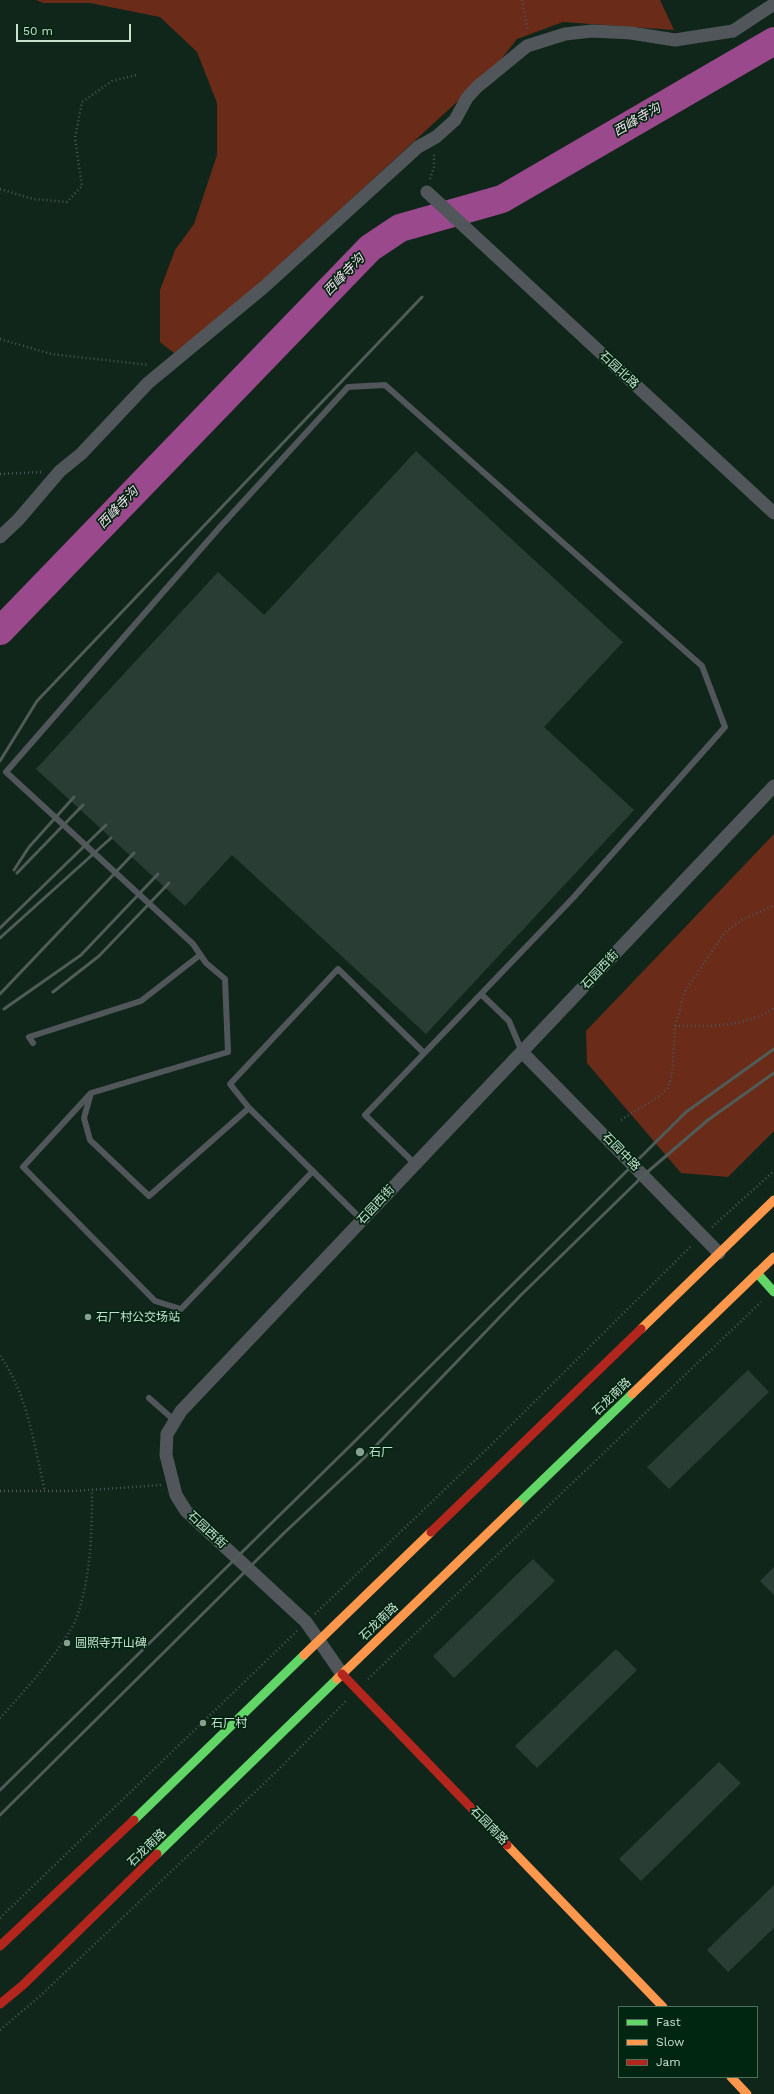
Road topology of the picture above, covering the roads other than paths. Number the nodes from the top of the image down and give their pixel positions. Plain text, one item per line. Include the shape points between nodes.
1 (774, 4) edge
2 (427, 192) road end
3 (774, 513) edge
4 (0, 537) edge
5 (774, 786) edge
6 (200, 954) junction
7 (481, 994) junction
8 (33, 1043) dead end
9 (522, 1052) junction
10 (424, 1053) junction
11 (91, 1093) junction
12 (250, 1108) junction
13 (415, 1164) junction
14 (313, 1171) junction
15 (774, 1200) edge
16 (362, 1220) junction
17 (719, 1253) junction
18 (774, 1257) edge
19 (757, 1274) junction
20 (774, 1291) edge
21 (149, 1398) dead end
22 (175, 1421) junction
23 (318, 1640) junction
24 (342, 1674) junction
25 (0, 1946) edge
26 (0, 2004) edge
27 (662, 2006) edge
28 (732, 2078) edge
29 (747, 2094) edge

1 - 4 street via 732,31 675,40 631,33 592,31 565,34 527,46 477,87 467,98 455,120 412,152 264,286 148,383 81,454 60,471
2 - 3 street, 石园北路
5 - 9 street, 石园西街
6 - 7 lane via 193,944 6,772 220,527 348,387 385,384 702,666 725,727 573,898
6 - 8 lane via 141,1001 29,1037
6 - 11 lane via 206,963 225,979 228,1052
7 - 9 lane via 509,1021
7 - 10 lane
9 - 13 street, 石园西街
9 - 17 street, 石园中路
10 - 12 lane via 338,969 230,1084
10 - 13 lane via 365,1115
11 - 12 lane via 84,1118 90,1140 149,1196
11 - 14 lane via 23,1167 155,1301 181,1309
12 - 14 lane
13 - 16 street, 石园西街
14 - 16 lane
15 - 17 main road
16 - 22 street, 石园西街 via 186,1406
17 - 23 main road
18 - 19 main road, 石龙南路
19 - 20 main road
19 - 24 main road, 石龙南路
21 - 22 lane
22 - 23 street, 石园西街 via 167,1434 166,1455 176,1495 186,1511 306,1622
23 - 24 street, 石园南路
23 - 25 main road
24 - 26 main road, 石龙南路 via 23,1985
24 - 27 main road, 石园南路
28 - 29 main road

